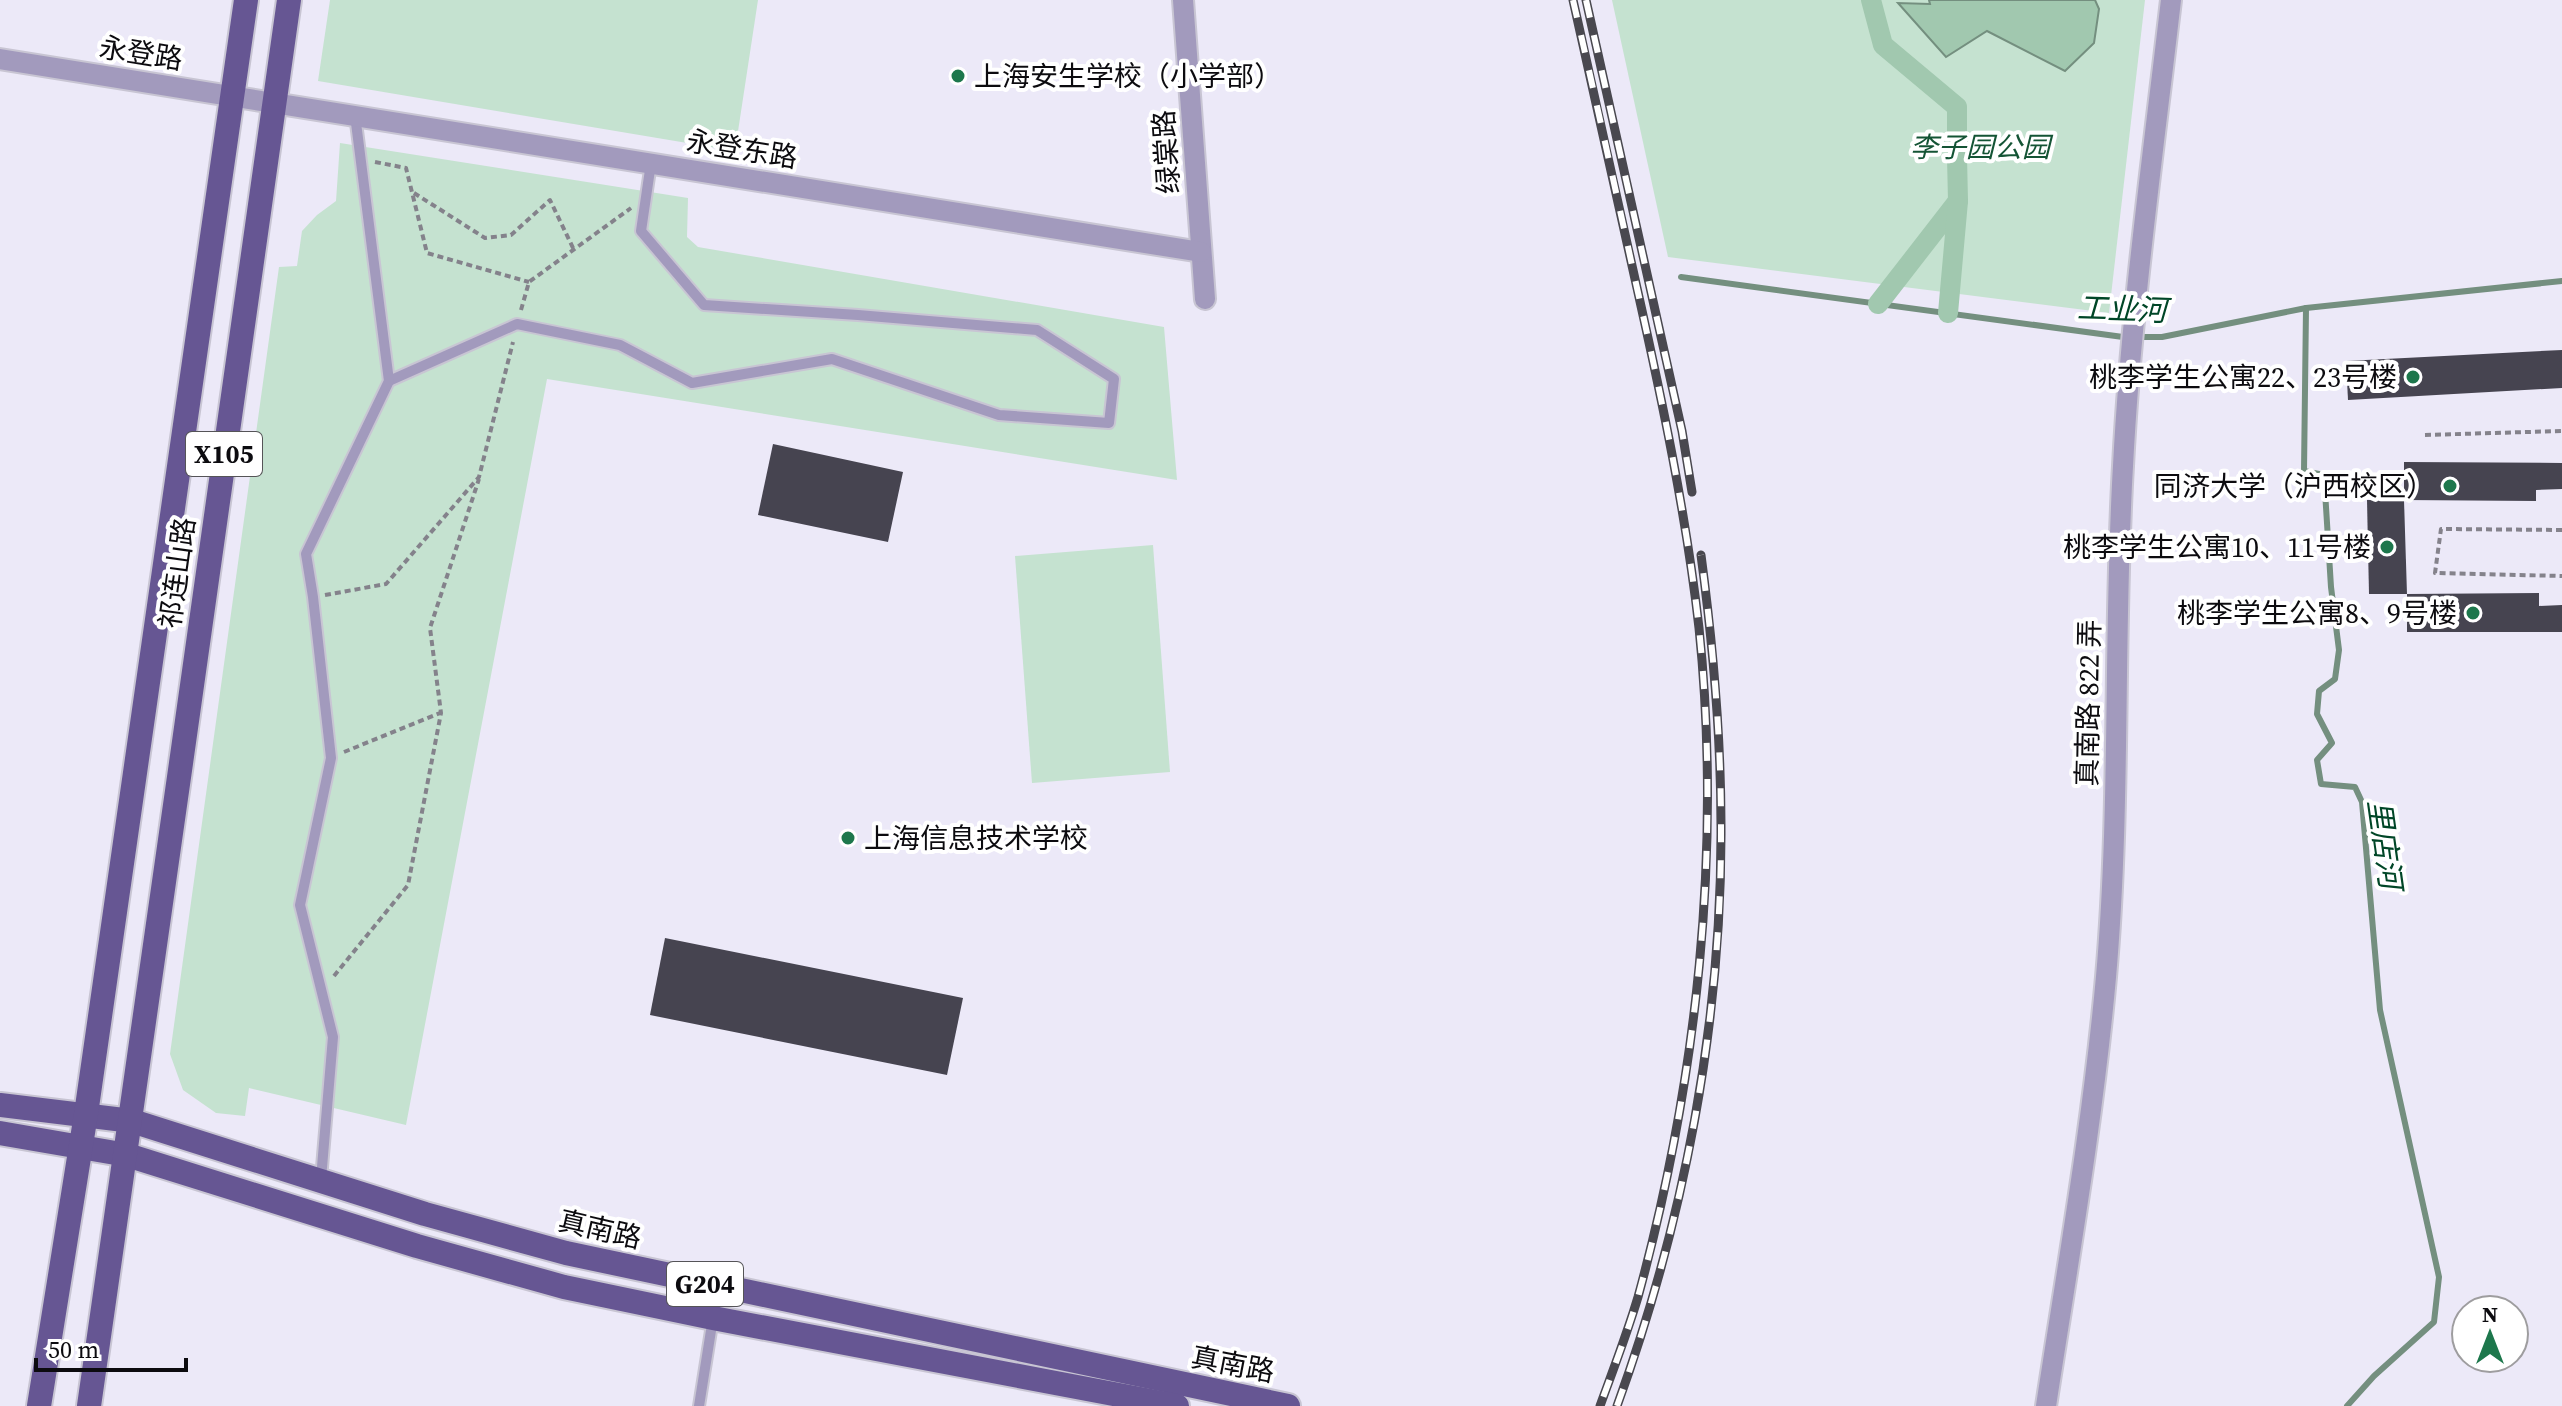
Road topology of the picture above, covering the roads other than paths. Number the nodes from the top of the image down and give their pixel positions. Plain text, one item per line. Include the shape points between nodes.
1 (246, 0) edge
2 (289, 0) edge
3 (1183, 0) edge
4 (2171, 0) edge
5 (0, 59) edge
6 (233, 95) junction
7 (274, 102) junction
8 (355, 115) junction
9 (652, 163) junction
10 (1201, 252) junction
11 (1205, 299) dead end
12 (389, 381) junction
13 (0, 1105) edge
14 (86, 1114) junction
15 (132, 1121) junction
16 (0, 1133) edge
17 (81, 1146) junction
18 (127, 1155) junction
19 (320, 1181) junction
20 (713, 1318) junction
21 (1120, 1392) edge
22 (1182, 1399) edge
23 (39, 1406) edge
24 (89, 1406) edge
25 (699, 1406) edge
26 (1288, 1406) edge
27 (2046, 1406) edge

1 - 6 main road, 祁连山路 / X105
2 - 7 main road, 祁连山路 / X105
3 - 10 street, 绿棠路
4 - 27 street, 真南路 822 弄 via 2130,358 2118,563 2114,841 2106,974 2087,1145
5 - 6 street, 永登路
6 - 7 street, 永登路
6 - 14 main road, 祁连山路 / X105
7 - 8 street, 永登东路
7 - 15 main road, 祁连山路 / X105
8 - 9 street, 永登东路
8 - 12 lane
9 - 10 street, 永登东路
9 - 12 lane via 641,231 704,305 1037,330 1114,379 1109,423 999,415 832,359 692,383 620,345 517,324
10 - 11 street, 绿棠路
12 - 19 lane via 306,554 331,758 300,905 333,1037
13 - 14 main road, 真南路 / G204
14 - 15 main road, 真南路 / G204
14 - 17 main road, 祁连山路
15 - 18 main road, 祁连山路
15 - 19 main road, 真南路 / G204
16 - 17 main road, 真南路 / G204
17 - 18 main road, 真南路 / G204
17 - 23 main road, 祁连山路
18 - 20 main road, 真南路 / G204 via 564,1287
18 - 24 main road, 祁连山路
19 - 21 main road, 真南路 / G204 via 566,1253
20 - 21 main road, 真南路 / G204
20 - 25 lane
21 - 22 main road, 真南路 / G204
22 - 26 main road, 真南路 / G204

